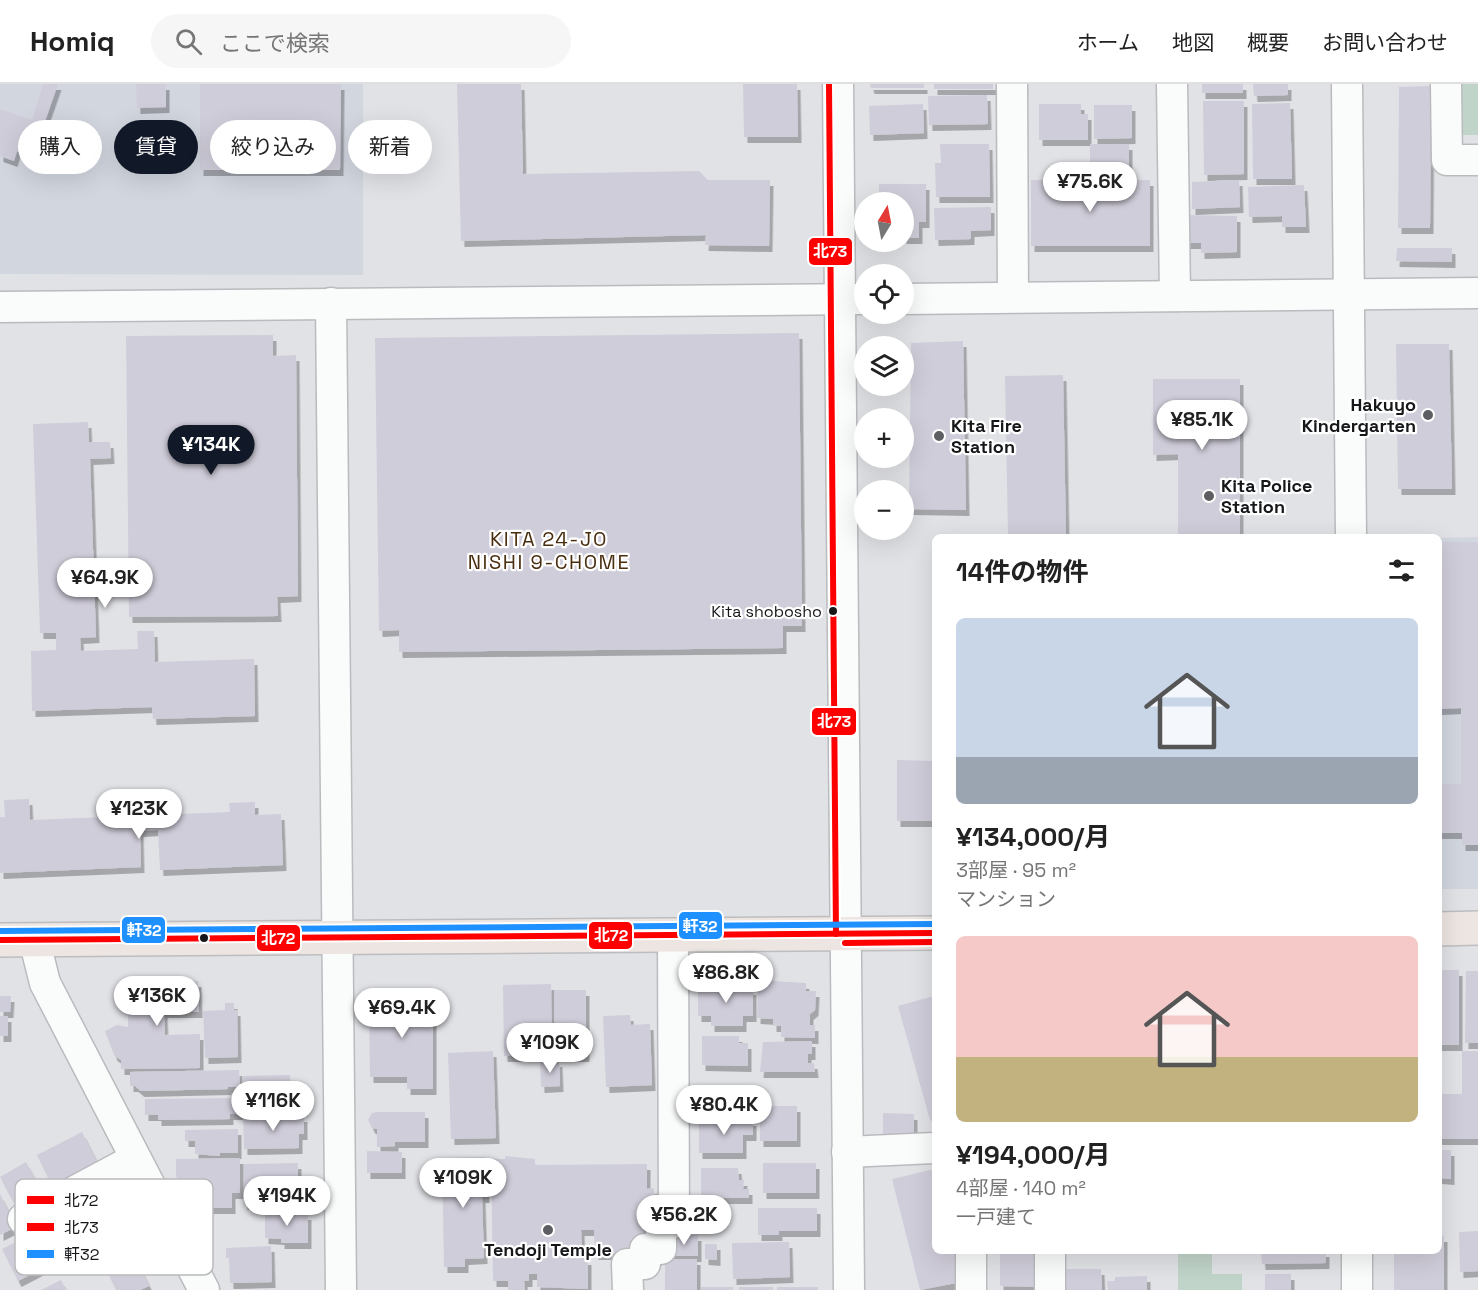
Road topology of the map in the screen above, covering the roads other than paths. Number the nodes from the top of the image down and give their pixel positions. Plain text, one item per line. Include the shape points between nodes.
1 (838, 84) edge
2 (1012, 84) edge
3 (1172, 84) edge
4 (1347, 84) edge
5 (1446, 84) edge
6 (1478, 160) edge
7 (1478, 293) edge
8 (1349, 294) junction
9 (1175, 296) junction
10 (1013, 297) junction
11 (852, 299) edge
12 (914, 299) edge
13 (331, 303) junction
14 (0, 307) edge
15 (1351, 534) edge
16 (1442, 928) edge
17 (1478, 928) edge
18 (932, 933) edge
19 (845, 934) junction
20 (673, 935) junction
21 (337, 938) junction
22 (34, 939) junction
23 (0, 940) edge
24 (932, 1148) edge
25 (847, 1152) junction
26 (135, 1159) junction
27 (97, 1179) edge
28 (146, 1179) edge
29 (971, 1254) edge
30 (1050, 1254) edge
31 (1357, 1254) edge
32 (196, 1275) edge
33 (204, 1290) edge
34 (341, 1290) edge
35 (628, 1290) edge
36 (849, 1290) edge
37 (971, 1290) edge
38 (1050, 1290) edge
39 (1357, 1290) edge

1 - 11 street
2 - 10 street
3 - 9 street
4 - 8 street
5 - 6 street via 1448,160
7 - 8 street
8 - 9 street
8 - 15 street
9 - 10 street
10 - 12 street
11 - 13 street
11 - 19 street
13 - 14 street
13 - 21 street
16 - 17 main road
18 - 19 main road
19 - 20 main road
19 - 25 street
20 - 21 main road
20 - 35 street via 674,1223 661,1222 661,1249 645,1249 645,1264 627,1264
21 - 22 main road
21 - 34 street
22 - 23 main road
22 - 26 street via 45,983
24 - 25 street
25 - 36 street
26 - 27 street
26 - 28 street
29 - 37 street
30 - 38 street
31 - 39 street
32 - 33 street

